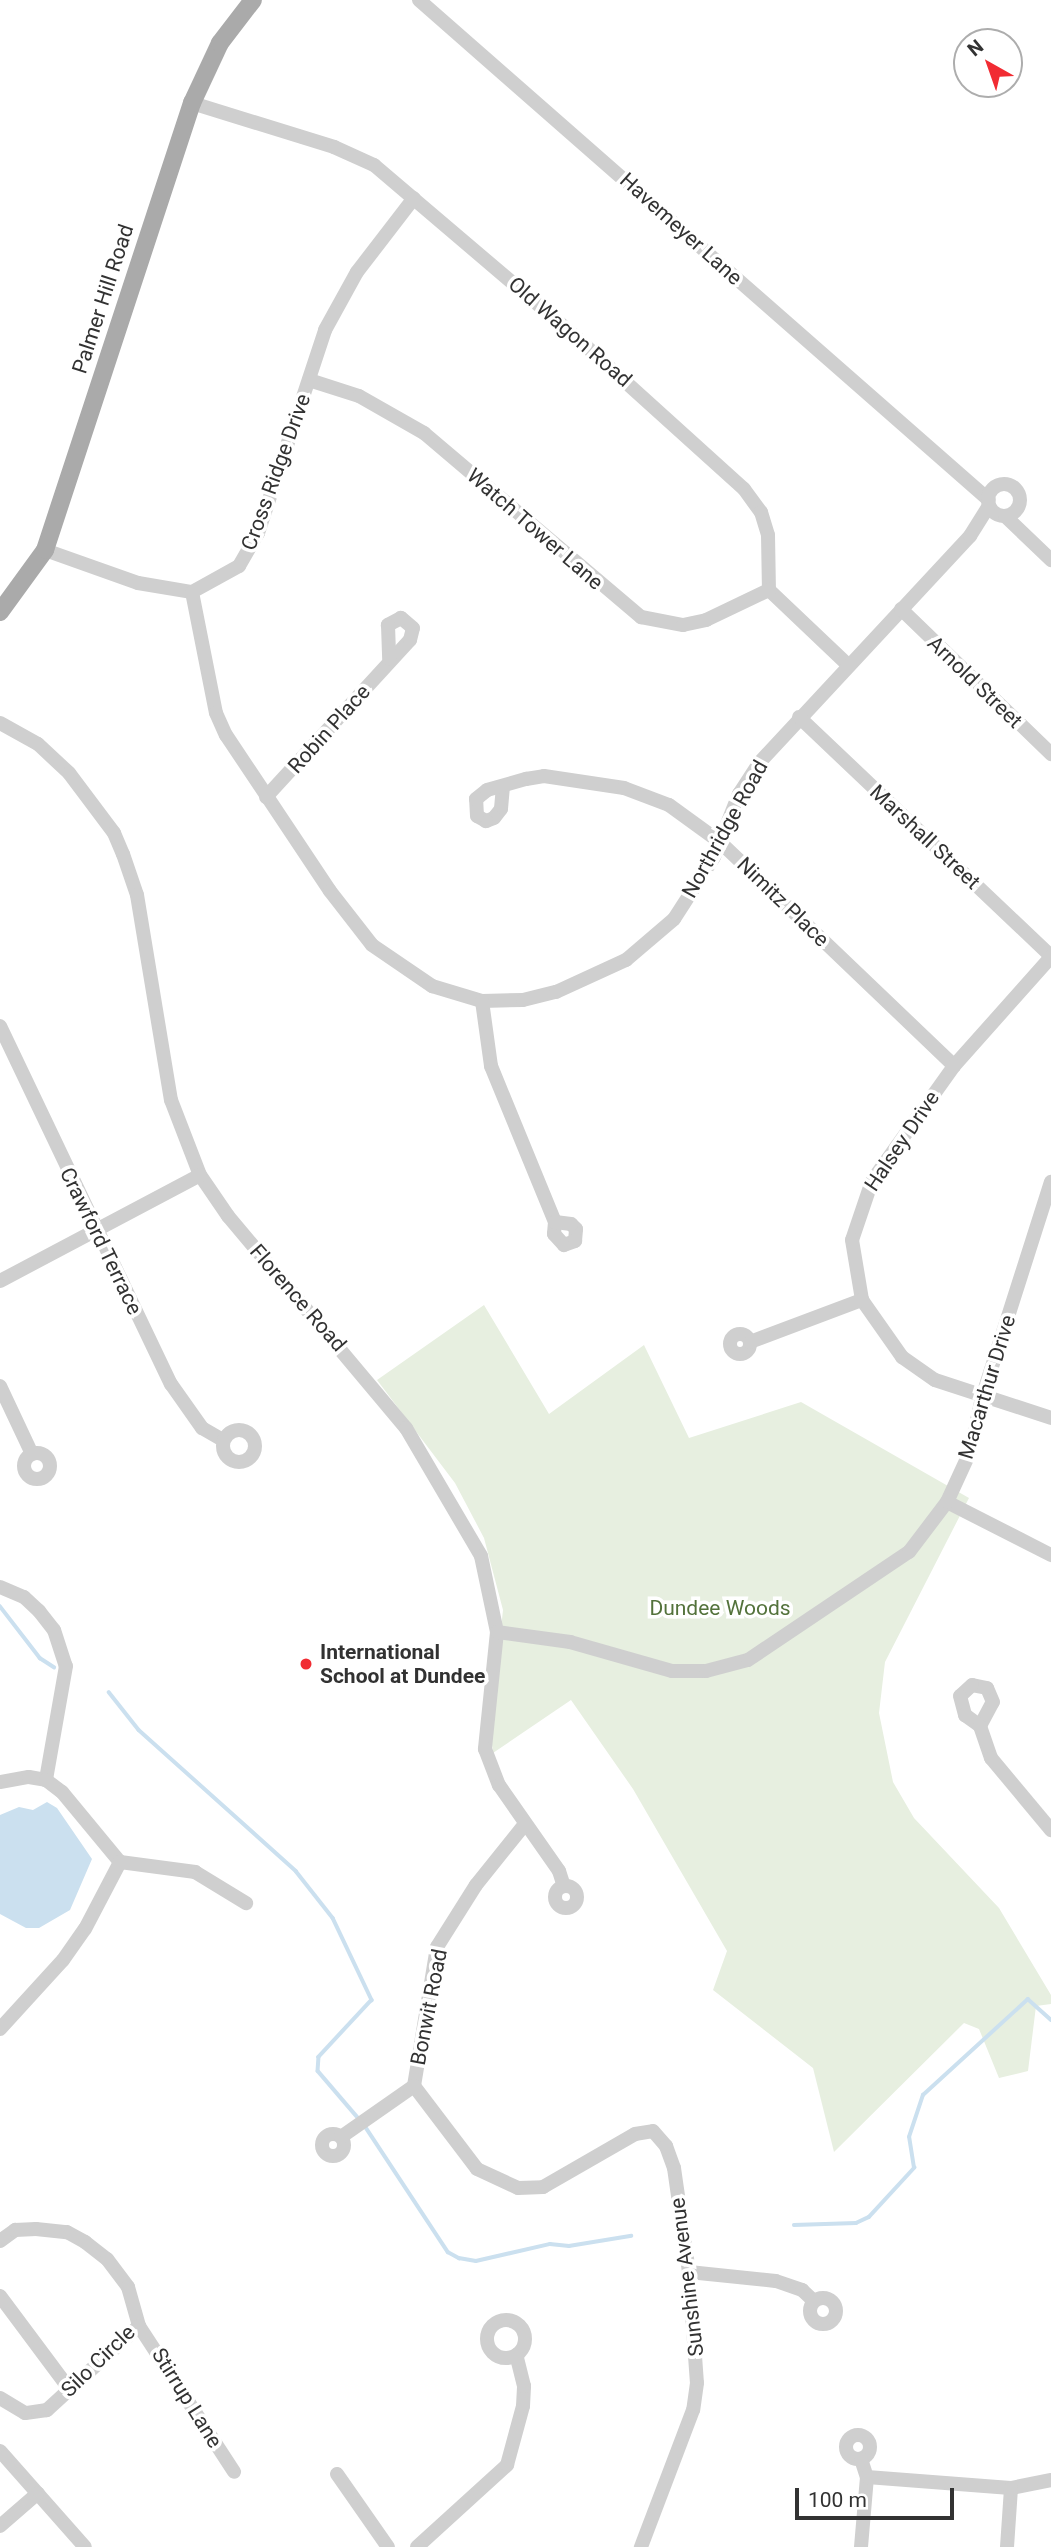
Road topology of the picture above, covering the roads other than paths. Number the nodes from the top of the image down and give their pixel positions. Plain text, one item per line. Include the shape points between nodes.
1 (253, 0) edge
2 (419, 0) edge
3 (192, 103) junction
4 (414, 198) junction
5 (309, 380) junction
6 (942, 460) junction
7 (1001, 485) junction
8 (989, 502) junction
9 (1020, 503) junction
10 (1003, 516) junction
11 (970, 536) junction
12 (45, 550) junction
13 (1050, 559) edge
14 (768, 590) junction
15 (192, 592) junction
16 (901, 609) junction
17 (0, 612) edge
18 (389, 659) dead end
19 (847, 664) junction
20 (799, 717) junction
21 (0, 723) edge
22 (1051, 754) edge
23 (503, 786) dead end
24 (266, 797) junction
25 (720, 842) junction
26 (1051, 956) edge
27 (482, 1001) junction
28 (0, 1026) edge
29 (954, 1066) junction
30 (200, 1175) junction
31 (1051, 1182) edge
32 (555, 1222) dead end
33 (94, 1230) junction
34 (0, 1281) edge
35 (862, 1300) junction
36 (750, 1342) dead end
37 (0, 1386) edge
38 (982, 1398) junction
39 (1051, 1418) edge
40 (223, 1440) dead end
41 (32, 1454) dead end
42 (947, 1502) junction
43 (1051, 1555) edge
44 (0, 1587) edge
45 (497, 1632) junction
46 (980, 1726) dead end
47 (46, 1780) junction
48 (0, 1782) edge
49 (525, 1824) junction
50 (1051, 1830) edge
51 (120, 1861) junction
52 (564, 1886) dead end
53 (246, 1903) dead end
54 (0, 2029) edge
55 (414, 2086) junction
56 (653, 2131) joint
57 (341, 2137) dead end
58 (0, 2241) edge
59 (689, 2272) junction
60 (0, 2297) edge
61 (814, 2301) dead end
62 (139, 2326) junction
63 (516, 2355) dead end
64 (70, 2390) junction
65 (0, 2398) edge
66 (0, 2451) edge
67 (861, 2459) dead end
68 (234, 2472) dead end
69 (337, 2474) dead end
70 (867, 2477) junction
71 (1051, 2480) edge
72 (1011, 2488) junction
73 (38, 2493) junction
74 (0, 2526) edge
75 (85, 2547) edge
76 (388, 2547) edge
77 (417, 2547) edge
78 (641, 2547) edge
79 (861, 2547) edge
80 (1007, 2547) edge

1 - 3 main road, Palmer Hill Road via 220,43
2 - 6 street, Havemeyer Lane
3 - 4 street, Old Wagon Road via 354,155
3 - 12 main road, Palmer Hill Road
4 - 5 street, Cross Ridge Drive via 338,304
4 - 14 street, Old Wagon Road via 744,489 761,512 768,536
5 - 14 street, Watch Tower Lane via 359,396 424,433 641,617 683,625 706,620
5 - 15 street, Cross Ridge Drive via 250,552 225,577
6 - 7 street, Havemeyer Lane
6 - 8 street, Havemeyer Lane
7 - 8 street, Northridge Road
7 - 9 street via 1014,488
8 - 10 street, Havemeyer Lane
8 - 11 street, Northridge Road
9 - 10 street, Northridge Road
9 - 13 street
10 - 11 street, Northridge Road
10 - 13 street
11 - 16 street, Northridge Road
12 - 15 street via 138,583
12 - 17 main road, Palmer Hill Road
14 - 19 street
15 - 24 street, Northridge Road via 216,713
16 - 19 street, Northridge Road
16 - 22 street, Arnold Street
18 - 24 street, Robin Place
19 - 20 street, Northridge Road
20 - 25 street, Northridge Road via 759,762 739,794
20 - 26 street, Marshall Street
21 - 30 street, Florence Road via 38,744 69,772 114,833 138,895 171,1100
23 - 25 street, Nimitz Place via 544,776 624,788 668,805
24 - 27 street, Northridge Road via 372,945 414,977
25 - 27 street, Northridge Road via 674,919 626,960 556,992
25 - 29 street, Nimitz Place
26 - 29 street, Halsey Drive
27 - 32 street via 491,1066
28 - 33 street, Crawford Terrace
29 - 35 street, Halsey Drive via 872,1181 858,1211 852,1240
30 - 33 street
30 - 45 street, Florence Road via 228,1216 407,1428 481,1556
31 - 38 street, Macarthur Drive
33 - 34 street
33 - 40 street, Crawford Terrace via 171,1384 202,1428
35 - 36 street
35 - 38 street, Halsey Drive via 886,1337 919,1371
37 - 41 street
38 - 39 street, Halsey Drive
38 - 42 street, Macarthur Drive via 970,1452
42 - 43 street
42 - 45 street, Macarthur Drive via 909,1552 748,1660 706,1671 672,1671 570,1642
44 - 47 street via 24,1597 39,1611 64,1655 66,1682
45 - 49 street, Florence Road via 485,1749 499,1785
46 - 50 street via 991,1758
47 - 48 street via 29,1777
47 - 51 street via 62,1792
49 - 52 street, Florence Road via 559,1871
49 - 55 street, Bonwit Road via 475,1885 437,1947
51 - 53 street via 195,1872
51 - 54 street via 85,1929 63,1960
55 - 56 street, Bonwit Road via 477,2169 518,2188 543,2187 635,2134
55 - 57 street
56 - 59 street, Sunshine Avenue via 664,2141 674,2168
58 - 62 street, Silo Circle via 15,2230 36,2229 67,2232 85,2242 107,2259 128,2287
59 - 61 street via 776,2281 802,2290
59 - 78 street, Sunshine Avenue via 698,2357 693,2410
60 - 64 street
62 - 64 street, Silo Circle
62 - 68 street, Stirrup Lane
63 - 77 street via 524,2386 523,2406 507,2465
64 - 65 street, Silo Circle via 47,2410 25,2413
66 - 73 street
67 - 70 street
69 - 76 street
70 - 72 street
70 - 79 street
71 - 72 street
72 - 80 street
73 - 74 street
73 - 75 street

